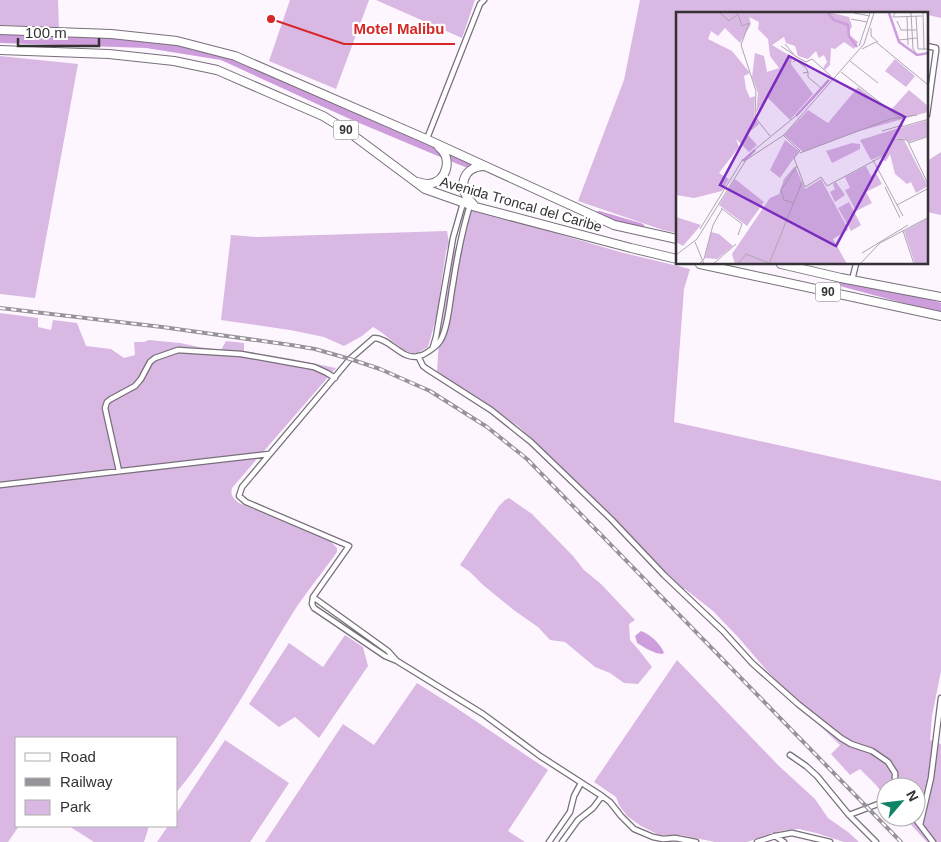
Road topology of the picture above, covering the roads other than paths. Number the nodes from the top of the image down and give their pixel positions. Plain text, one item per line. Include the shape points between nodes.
1 (484, 0) edge
2 (0, 30) edge
3 (928, 46) edge
4 (0, 50) edge
5 (928, 108) edge
6 (426, 139) junction
7 (486, 166) junction
8 (413, 180) junction
9 (470, 205) junction
10 (676, 239) edge
11 (676, 259) edge
12 (705, 265) edge
13 (785, 265) edge
14 (856, 265) edge
15 (852, 280) junction
16 (941, 297) edge
17 (941, 316) edge
18 (433, 347) junction
19 (418, 356) junction
20 (335, 378) junction
21 (270, 454) junction
22 (119, 471) junction
23 (0, 485) edge
24 (313, 597) junction
25 (397, 661) junction
26 (941, 698) edge
27 (790, 755) dead end
28 (895, 777) edge
29 (581, 783) junction
30 (602, 796) junction
31 (926, 799) edge
32 (876, 805) edge
33 (849, 814) junction
34 (922, 827) edge
35 (775, 836) junction
36 (549, 842) edge
37 (562, 842) edge
38 (696, 842) edge
39 (757, 842) edge
40 (784, 842) edge
41 (830, 842) edge
42 (876, 842) edge
43 (933, 842) edge

1 - 6 street
2 - 6 highway, Avenida Troncal del Caribe / 90 via 111,34 177,41 235,56
3 - 5 street via 936,49
4 - 8 highway, Avenida Troncal del Caribe / 90 via 109,54 174,60 218,70 323,116
6 - 7 highway, Avenida Troncal del Caribe / 90
6 - 8 highway via 443,150 447,167 437,181 429,184
7 - 9 highway via 470,170 464,179 463,190
7 - 10 highway, Avenida Troncal del Caribe / 90 via 614,225
8 - 9 highway, Avenida Troncal del Caribe / 90 via 425,189
9 - 11 highway, Avenida Troncal del Caribe / 90
9 - 18 street via 454,238
9 - 18 street via 460,240 448,316 442,336
12 - 17 highway, 90
13 - 15 highway, 90
14 - 15 street
15 - 16 highway, 90
18 - 19 street
19 - 20 street via 410,356 383,339 374,338 350,359
19 - 28 street via 423,366 491,410 531,442 752,663 841,738 872,751 888,762
20 - 21 street
20 - 22 street via 314,366 241,354 178,350 155,358 135,386 111,399 105,408
21 - 22 street
21 - 24 street via 242,487 239,496 246,502 349,546
22 - 23 street
24 - 25 street
24 - 25 street via 314,608 384,656
25 - 29 street via 482,714
26 - 31 street
27 - 33 street via 817,776
29 - 30 street
29 - 36 street via 570,812
30 - 37 street
30 - 38 street via 634,829 652,837
32 - 33 street
33 - 42 street
34 - 43 street
35 - 39 street
35 - 40 street
35 - 41 street via 792,833

